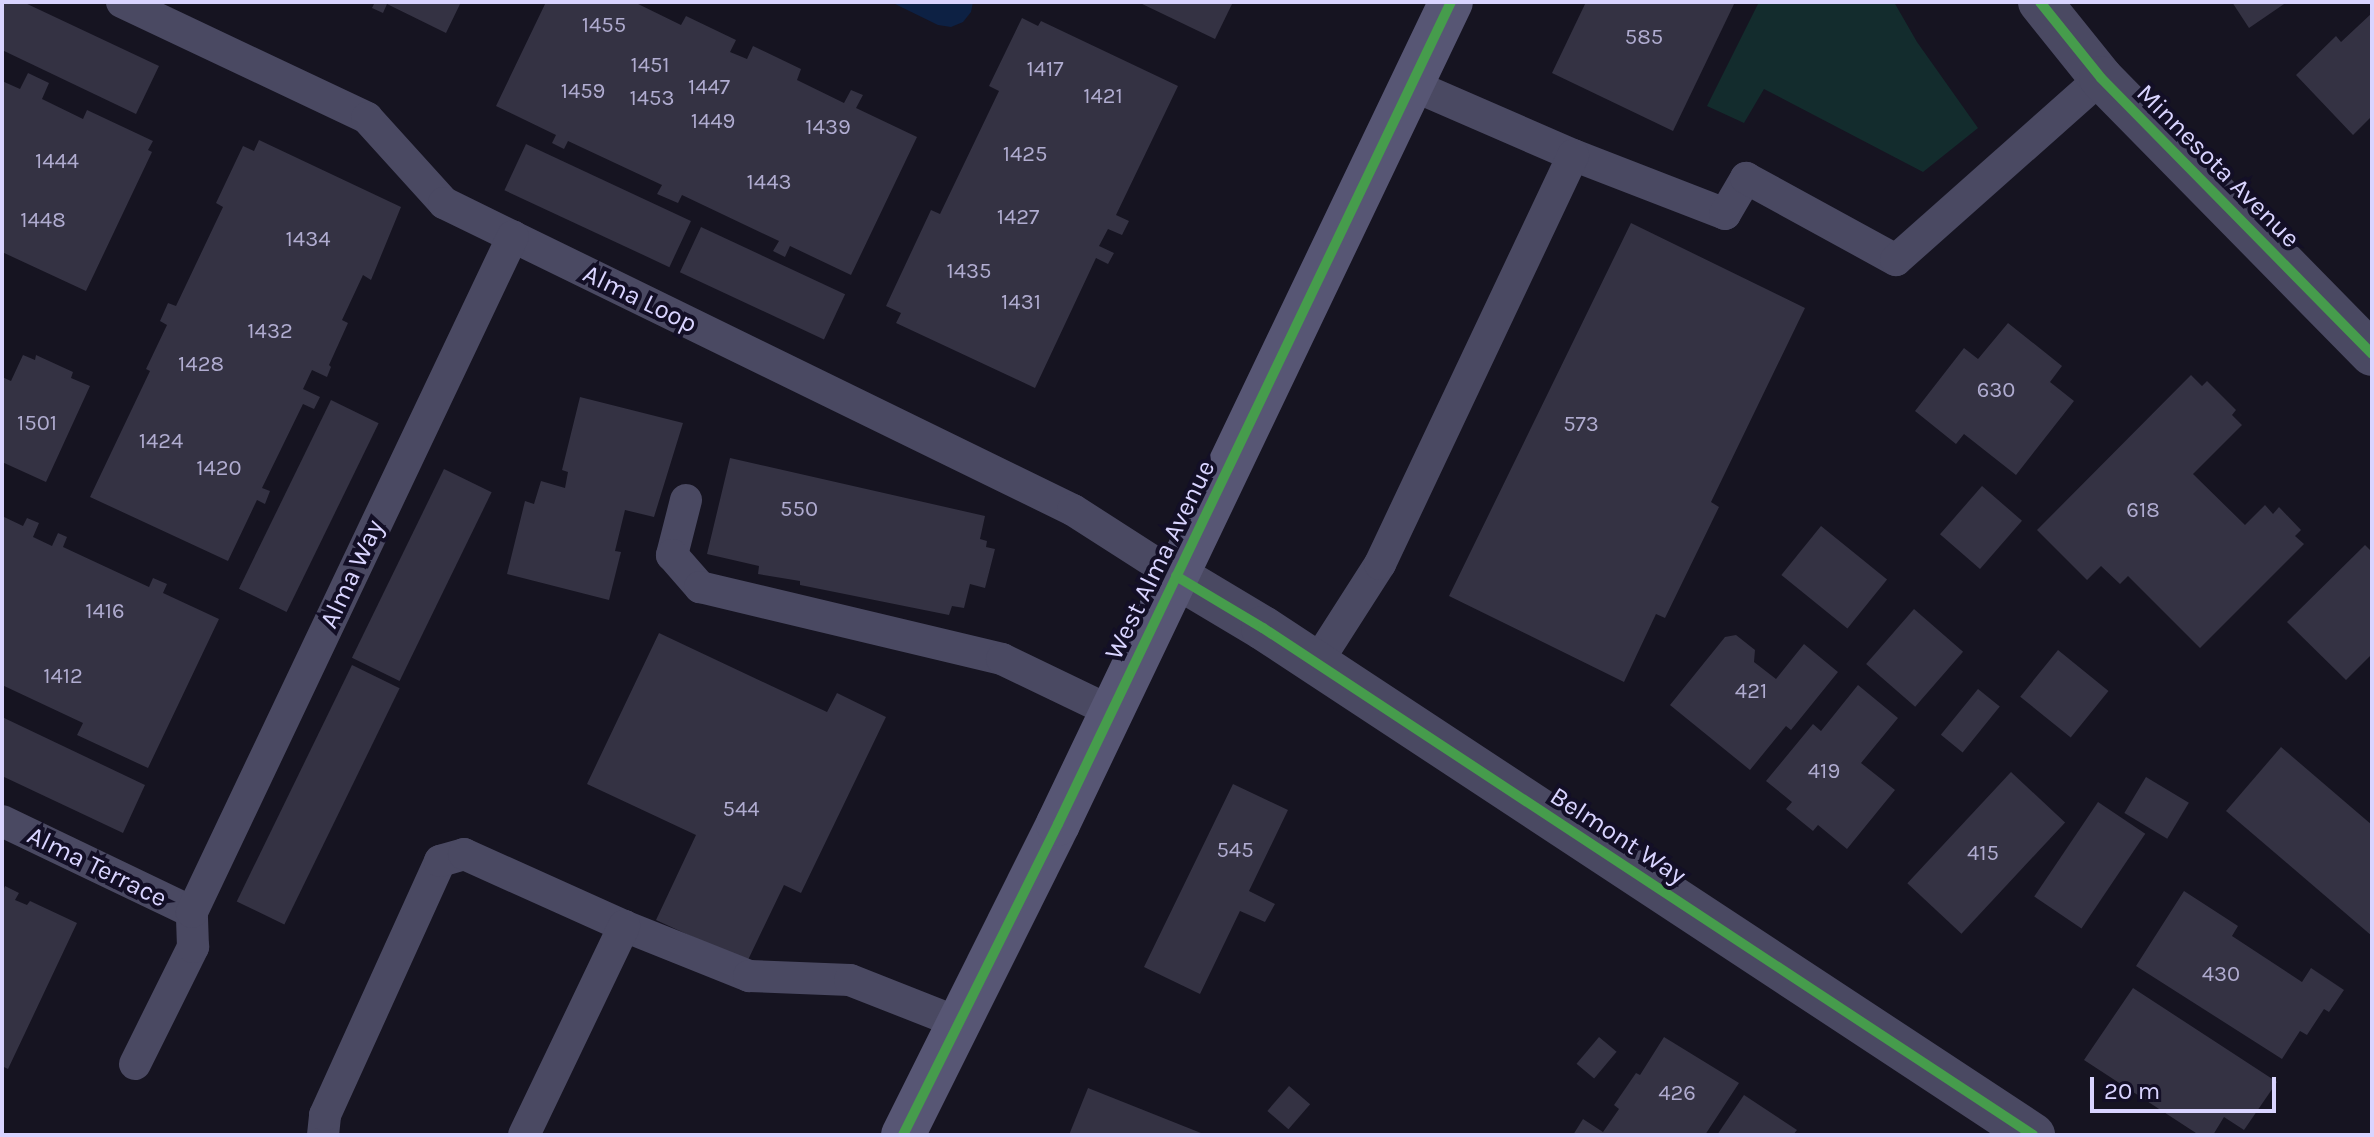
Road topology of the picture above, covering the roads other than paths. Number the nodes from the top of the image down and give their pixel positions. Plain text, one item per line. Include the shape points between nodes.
1 (122, 2) edge
2 (1451, 2) edge
3 (2040, 2) edge
4 (2101, 78) junction
5 (1412, 85) junction
6 (1573, 155) junction
7 (513, 236) junction
8 (2372, 354) edge
9 (686, 500) dead end
10 (1176, 576) junction
11 (1316, 664) junction
12 (1112, 712) junction
13 (2, 821) edge
14 (192, 912) junction
15 (624, 926) junction
16 (959, 1023) junction
17 (135, 1064) dead end
18 (323, 1135) edge
19 (524, 1135) edge
20 (903, 1135) edge
21 (2033, 1135) edge

1 - 7 lane, Alma Loop via 367,118 444,203
2 - 5 main road, West Alma Avenue
3 - 4 street, Minnesota Avenue
4 - 6 lane via 1896,260 1746,178 1725,214
4 - 8 street, Minnesota Avenue
5 - 6 lane
5 - 10 main road, West Alma Avenue
6 - 11 lane via 1380,564
7 - 10 lane, Alma Loop via 1073,510
7 - 14 lane, Alma Way
9 - 12 lane via 672,555 700,587 1002,659
10 - 11 street, Belmont Way
10 - 12 main road, West Alma Avenue
11 - 21 street, Belmont Way
12 - 16 main road, West Alma Avenue
13 - 14 lane, Alma Terrace
14 - 17 lane via 193,947
15 - 16 lane via 749,976 850,980
15 - 18 lane via 464,854 440,861 325,1115
15 - 19 lane
16 - 20 main road, West Alma Avenue

